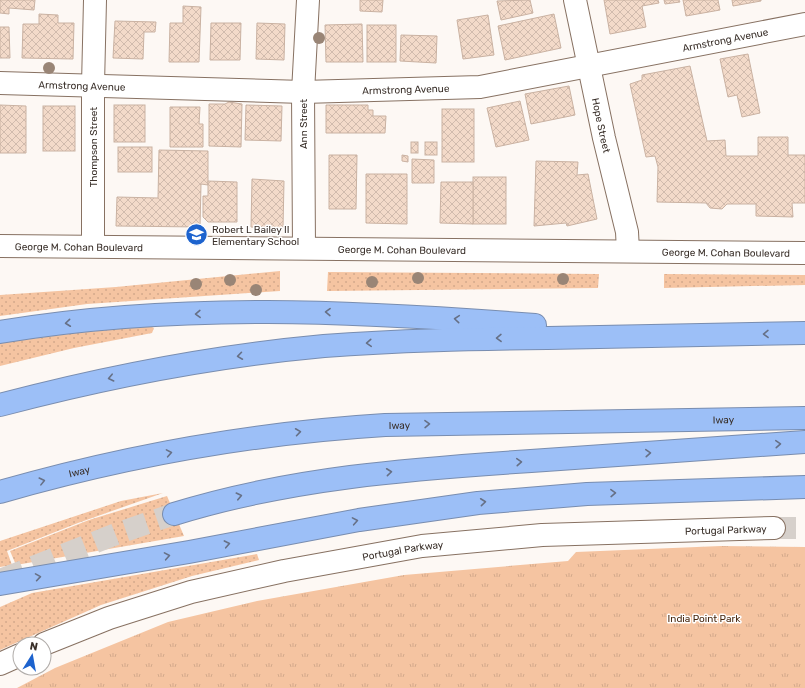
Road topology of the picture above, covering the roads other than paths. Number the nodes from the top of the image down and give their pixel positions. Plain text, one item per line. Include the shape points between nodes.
1 (95, 0) edge
2 (308, 0) edge
3 (575, 0) edge
4 (805, 24) edge
5 (588, 67) junction
6 (0, 83) edge
7 (93, 85) junction
8 (303, 92) junction
9 (0, 246) edge
10 (93, 246) junction
11 (304, 248) junction
12 (628, 251) junction
13 (805, 254) edge
14 (0, 332) edge
15 (805, 333) edge
16 (664, 336) junction
17 (0, 405) edge
18 (805, 418) edge
19 (805, 442) edge
20 (805, 487) edge
21 (0, 492) edge
22 (174, 514) tunnel mouth
23 (774, 528) tunnel mouth
24 (0, 584) edge
25 (52, 641) edge
26 (12, 659) edge
27 (0, 664) edge

1 - 7 street, Thompson Street
2 - 8 street, Ann Street
3 - 5 street, Hope Street
4 - 5 street, Armstrong Avenue
5 - 8 street, Armstrong Avenue via 480,87
5 - 12 street, Hope Street via 627,232
6 - 7 street, Armstrong Avenue
7 - 8 street, Armstrong Avenue
7 - 10 street, Thompson Street
8 - 11 street, Ann Street
9 - 10 street, George M. Cohan Boulevard
10 - 11 street, George M. Cohan Boulevard
11 - 12 street, George M. Cohan Boulevard
12 - 13 street, George M. Cohan Boulevard
16 -> 14 highway via 412,315 297,312 131,317
15 -> 16 highway
16 -> 17 highway via 454,340 324,346 160,369
21 -> 18 highway, Iway via 84,470 153,456 245,440 347,427
22 -> 19 highway via 242,495 350,476 434,467
24 -> 20 highway via 359,520 478,503 586,494
23 - 25 street, Portugal Parkway via 542,535 415,547 284,571 191,592 109,618
26 - 27 street

